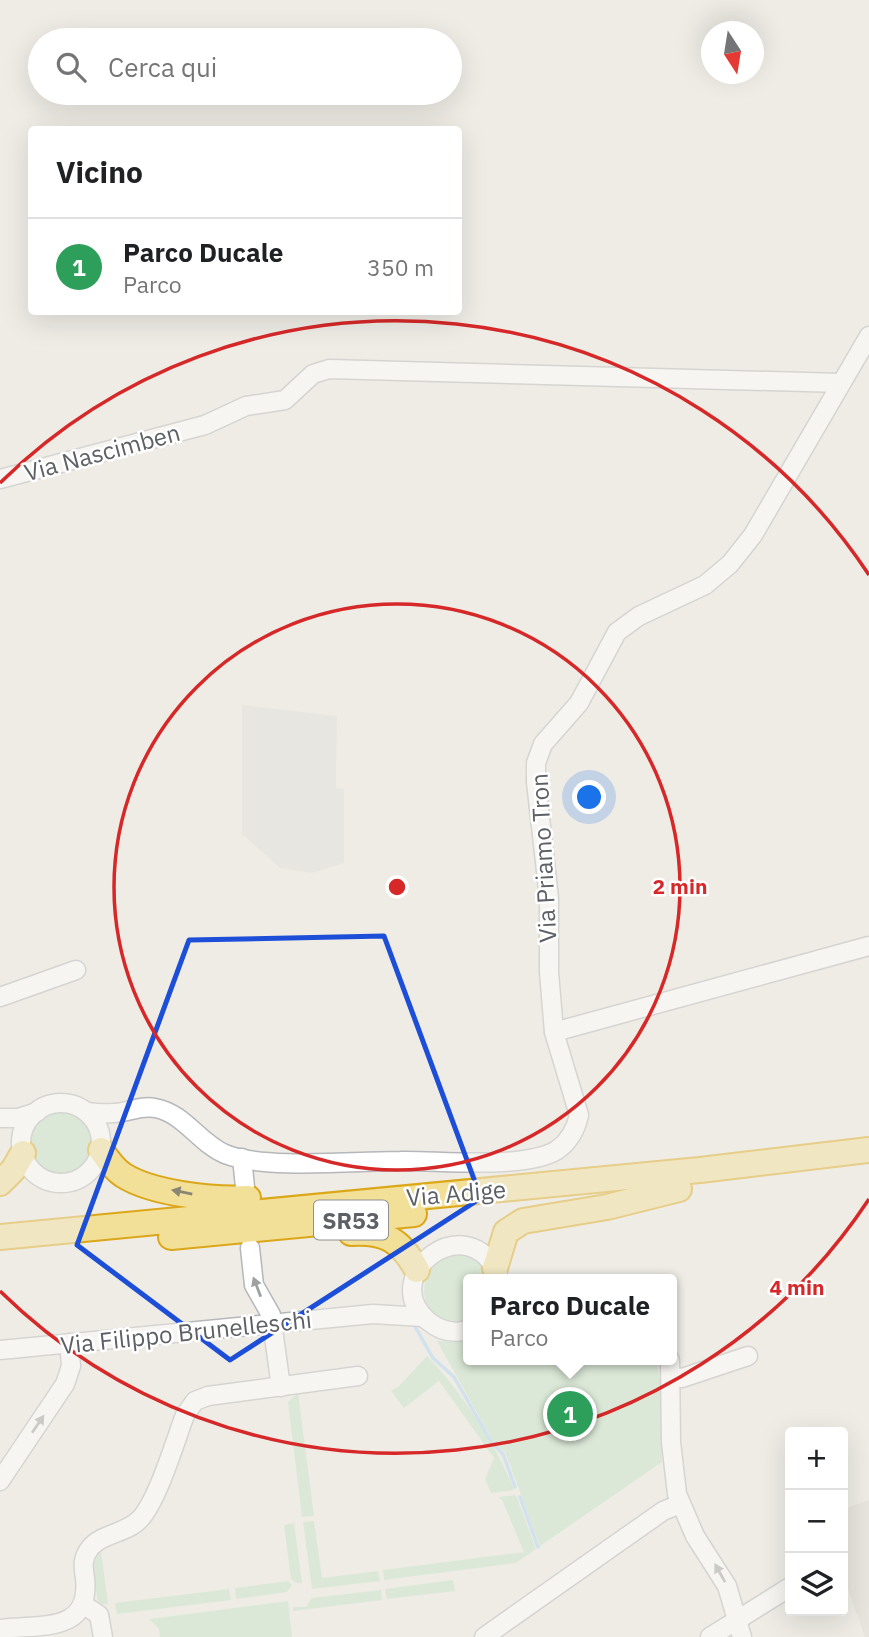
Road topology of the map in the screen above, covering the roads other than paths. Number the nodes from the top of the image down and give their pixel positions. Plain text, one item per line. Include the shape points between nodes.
1 (869, 336) edge
2 (841, 383) junction
3 (0, 479) edge
4 (869, 946) edge
5 (76, 970) dead end
6 (0, 997) edge
7 (554, 1032) junction
8 (133, 1109) junction
9 (37, 1112) junction
10 (86, 1112) junction
11 (0, 1120) edge
12 (101, 1148) junction
13 (22, 1150) junction
14 (869, 1150) edge
15 (242, 1158) junction
16 (869, 1167) edge
17 (0, 1183) edge
18 (567, 1183) junction
19 (245, 1186) dead end
20 (679, 1189) junction
21 (0, 1237) edge
22 (142, 1239) junction
23 (250, 1248) dead end
24 (0, 1253) edge
25 (497, 1274) edge
26 (498, 1274) edge
27 (415, 1278) junction
28 (373, 1314) junction
29 (423, 1317) junction
30 (272, 1324) junction
31 (463, 1330) edge
32 (69, 1343) junction
33 (0, 1350) edge
34 (748, 1356) dead end
35 (671, 1369) edge
36 (358, 1377) dead end
37 (281, 1387) junction
38 (0, 1480) edge
39 (680, 1504) junction
40 (785, 1591) edge
41 (84, 1605) junction
42 (71, 1628) edge
43 (0, 1629) edge
44 (739, 1629) edge
45 (38, 1631) edge
46 (103, 1637) edge
47 (484, 1637) edge
48 (710, 1637) edge

1 - 2 street, Via Priamo Tron
2 - 3 street, Via Nascimben via 330,369 313,374 285,400 246,406 205,425
2 - 7 street, Via Priamo Tron via 753,535 730,564 705,585 639,616 617,632 579,704 543,744 536,763 549,898
4 - 7 street
5 - 6 street
7 - 15 street, Via Priamo Tron via 579,1115 576,1129 556,1150 535,1158 448,1164 319,1164
8 - 10 street, Via Priamo Tron via 115,1114
8 - 12 street via 121,1118
8 - 15 street, Via Priamo Tron via 164,1111 211,1146
9 - 10 street, Via Priamo Tron via 62,1103
9 - 11 street, Via Priamo Tron
9 - 13 street via 27,1122
10 - 12 street via 95,1121
11 - 13 street
12 - 13 street via 87,1173 63,1183 37,1175
18 -> 12 highway via 483,1179 212,1198 135,1181 120,1173
13 - 17 highway via 13,1170
14 - 18 highway, Via Adige / SR53
15 - 19 street
16 - 20 highway, Via Adige / SR53
18 - 21 highway, Via Adige / SR53
20 - 22 highway, Via Adige / SR53
20 - 26 highway via 523,1221 506,1233
22 - 24 highway, Via Adige / SR53
22 - 27 highway via 192,1245 381,1233 402,1246
30 -> 23 street via 254,1284
25 - 27 street via 487,1258 462,1246 436,1251
27 - 28 street, Via Filippo Brunelleschi via 402,1299
27 - 29 street via 417,1308
28 - 29 street, Via Filippo Brunelleschi
28 - 30 street, Via Filippo Brunelleschi
29 - 31 street via 445,1331
30 - 32 street, Via Filippo Brunelleschi
30 - 37 street
32 - 33 street, Via Filippo Brunelleschi
38 -> 32 street via 65,1384 71,1366
34 - 35 street via 682,1378
35 - 39 street via 671,1442
36 - 37 street
37 - 41 street via 208,1396 190,1406 143,1515 120,1533 95,1542 86,1553
44 -> 39 street via 722,1574 695,1536
39 - 47 street
40 - 44 street
41 - 42 street
41 - 46 street via 100,1617
42 - 45 street
43 - 45 street
44 - 48 street

